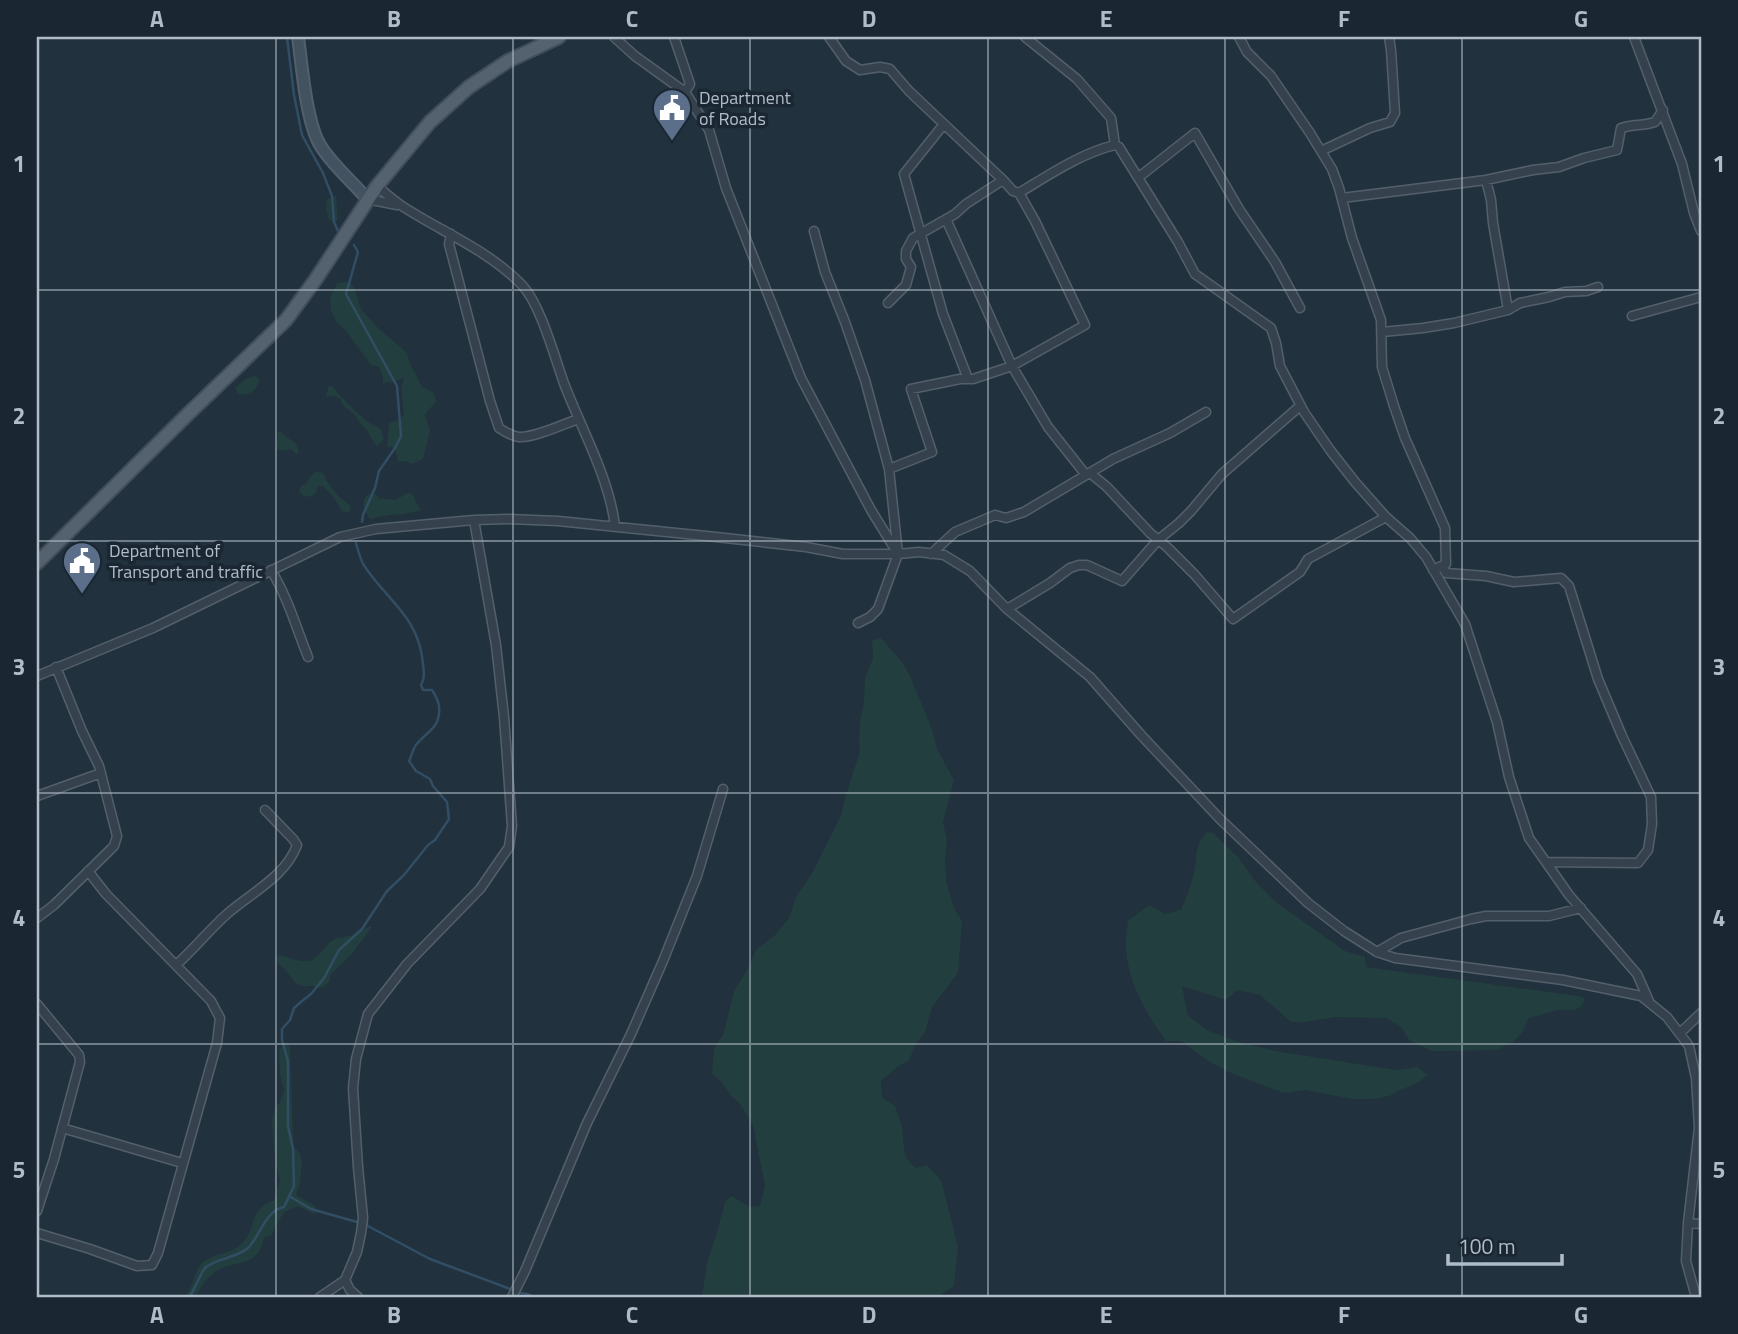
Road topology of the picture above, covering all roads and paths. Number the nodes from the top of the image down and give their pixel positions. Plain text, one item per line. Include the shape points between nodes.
1 (298, 37) edge
2 (559, 37) edge
3 (614, 37) edge
4 (674, 37) edge
5 (829, 37) edge
6 (1025, 37) edge
7 (1239, 37) edge
8 (1248, 37) edge
9 (1389, 37) edge
10 (1634, 37) edge
11 (1247, 52) junction
12 (685, 92) junction
13 (1662, 110) junction
14 (944, 124) junction
15 (1115, 145) junction
16 (1321, 151) junction
17 (1139, 177) junction
18 (351, 180) junction
19 (1003, 180) junction
20 (1486, 180) junction
21 (377, 186) junction
22 (1019, 193) junction
23 (1342, 198) junction
24 (367, 199) junction
25 (400, 205) junction
26 (946, 219) junction
27 (814, 231) dead end
28 (1701, 231) edge
29 (921, 233) junction
30 (451, 234) junction
31 (1598, 287) dead end
32 (1701, 298) edge
33 (888, 303) dead end
34 (1300, 308) dead end
35 (1508, 310) junction
36 (1632, 316) dead end
37 (1382, 332) junction
38 (1012, 366) junction
39 (968, 379) junction
40 (1300, 406) junction
41 (1206, 412) dead end
42 (578, 419) junction
43 (889, 469) junction
44 (1088, 474) junction
45 (1386, 517) junction
46 (474, 520) junction
47 (615, 526) junction
48 (1158, 540) junction
49 (898, 554) junction
50 (931, 554) junction
51 (37, 563) edge
52 (1438, 568) junction
53 (271, 570) junction
54 (1007, 609) junction
55 (858, 623) dead end
56 (308, 657) dead end
57 (56, 667) junction
58 (37, 676) edge
59 (101, 773) junction
60 (723, 789) dead end
61 (37, 796) edge
62 (265, 810) dead end
63 (1547, 862) junction
64 (89, 871) junction
65 (1581, 908) junction
66 (37, 918) edge
67 (1377, 952) junction
68 (176, 965) junction
69 (1649, 1001) junction
70 (37, 1004) edge
71 (1701, 1013) edge
72 (1680, 1033) junction
73 (62, 1128) junction
74 (182, 1163) junction
75 (37, 1211) edge
76 (1688, 1223) junction
77 (1701, 1224) edge
78 (37, 1233) edge
79 (345, 1280) junction
80 (320, 1297) edge
81 (358, 1297) edge
82 (512, 1297) edge
83 (1696, 1297) edge

1 - 18 main road via 319,144
2 - 21 main road via 508,61 469,87 430,122
3 - 12 street
4 - 12 street via 690,84
5 - 14 street via 846,61 860,70 890,69
6 - 15 street via 1077,79 1105,110 1111,118
7 - 11 street
8 - 11 street
9 - 16 street via 1395,113 1390,122
10 - 13 street
11 - 16 street via 1271,76
12 - 49 street via 709,130 726,188 801,378
13 - 20 street via 1656,122 1621,128 1617,150 1559,167
13 - 28 street
14 - 19 street
14 - 29 street via 904,174
15 - 17 street
15 - 22 street
16 - 23 street
17 - 34 street via 1195,133
17 - 40 street via 1195,274 1272,328 1280,366
18 - 21 main road
18 - 24 main road
19 - 22 street
19 - 26 street
20 - 23 street
20 - 35 street
21 - 24 main road
21 - 25 street
22 - 38 street via 1085,325
23 - 37 street
24 - 25 street
24 - 51 main road via 286,320
25 - 30 street
26 - 29 street
26 - 38 street
27 - 43 street via 865,380
29 - 33 street via 906,251 911,267 906,285
29 - 39 street via 943,314
30 - 42 street via 524,287 538,309
30 - 42 street via 449,244 499,428 520,437
31 - 35 street via 1520,303
32 - 36 street
35 - 37 street
37 - 52 street via 1382,367 1394,406 1445,528 1446,564
38 - 39 street
38 - 44 street via 1048,427
39 - 43 street via 911,389 932,452
40 - 45 street
40 - 48 street
41 - 44 street
42 - 47 street via 612,506
43 - 49 street
44 - 48 street via 1107,487
44 - 50 street via 1024,512 1006,518 995,515 955,532
45 - 48 street via 1308,559 1300,572 1233,619
45 - 52 street
46 - 47 street
46 - 53 street via 340,537
46 - 79 street via 504,717 512,826 509,847 480,890 407,964 368,1014 354,1088 363,1217 357,1252
47 - 49 street via 843,554
48 - 54 street via 1122,581 1079,565
49 - 50 street
49 - 55 street via 878,609
50 - 54 street via 944,555 970,571
52 - 63 street via 1465,624 1521,817 1529,838
52 - 63 street via 1514,582 1561,578 1569,586 1598,679 1651,797 1653,824 1648,850 1638,863
53 - 56 street
53 - 57 street via 153,628
54 - 67 street via 1090,677 1220,819 1299,895
57 - 58 street
57 - 59 street
59 - 61 street
59 - 64 street via 117,836 114,846
60 - 82 street via 697,876 663,961
62 - 68 street via 293,839 295,852 286,866 227,914
63 - 65 street
64 - 66 street
64 - 68 street
65 - 67 street via 1549,916 1471,919 1401,938
65 - 69 street via 1637,974
67 - 69 street via 1563,980
68 - 74 street via 211,1001 220,1018
69 - 72 street
70 - 73 street via 79,1055
71 - 72 street
72 - 76 street via 1689,1046 1696,1078 1699,1128
73 - 74 street
73 - 75 street
74 - 78 street via 152,1265 137,1266
76 - 77 street
76 - 83 street via 1686,1261
79 - 80 street
79 - 81 street

